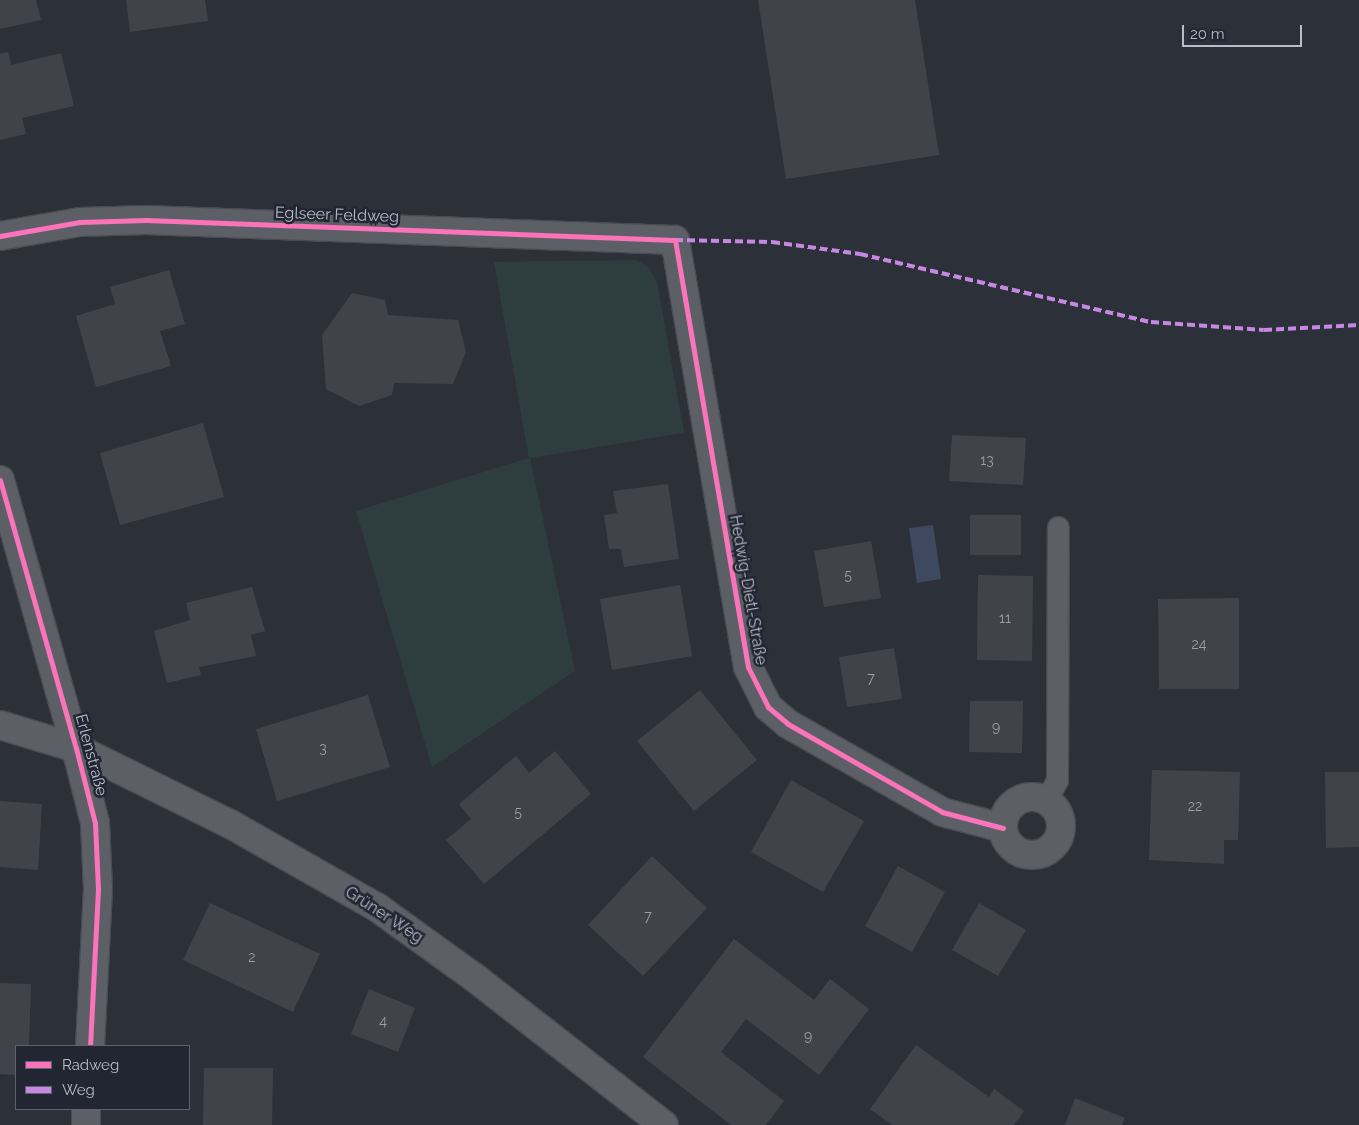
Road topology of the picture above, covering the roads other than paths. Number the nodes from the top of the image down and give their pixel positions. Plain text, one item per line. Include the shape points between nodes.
1 (0, 236) edge
2 (675, 240) joint
3 (0, 480) edge
4 (1058, 527) dead end
5 (0, 725) edge
6 (76, 748) junction
7 (1046, 800) junction
8 (1003, 828) junction
9 (90, 1045) edge
10 (86, 1110) edge
11 (86, 1125) edge
12 (664, 1125) edge

1 - 2 street, Eglseer Feldweg via 80,222 146,220
2 - 8 street, Hedwig-Dietl-Straße via 748,667 768,708 788,724 942,812
3 - 6 street, Erlenstraße
4 - 7 lane via 1057,780
5 - 6 street, Grüner Weg
6 - 9 street, Erlenstraße via 95,823 98,889
6 - 12 street, Grüner Weg via 232,825 378,908 475,978
7 - 8 street via 1029,797 1013,804 1007,811
7 - 8 street via 1061,820 1060,837 1049,850 1033,856 1016,851 1005,837
10 - 11 street

